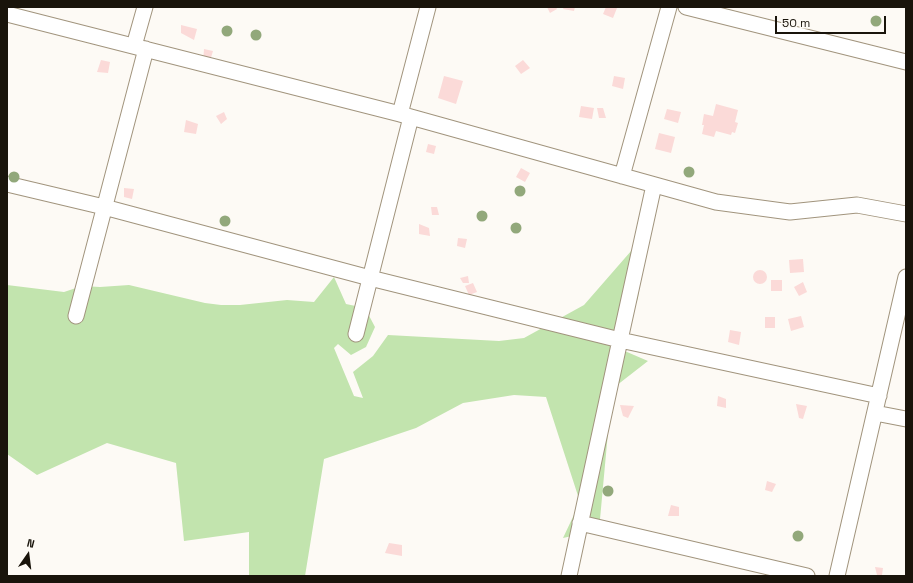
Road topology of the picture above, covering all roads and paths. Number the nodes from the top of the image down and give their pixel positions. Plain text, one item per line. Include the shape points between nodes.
1 (145, 7) edge
2 (428, 7) edge
3 (669, 7) edge
4 (686, 7) edge
5 (7, 14) edge
6 (140, 47) junction
7 (906, 62) edge
8 (406, 115) junction
9 (622, 176) junction
10 (7, 184) edge
11 (654, 185) junction
12 (104, 207) junction
13 (906, 214) edge
14 (906, 277) edge
15 (370, 278) junction
16 (76, 316) dead end
17 (356, 334) dead end
18 (620, 340) junction
19 (878, 396) junction
20 (875, 413) junction
21 (906, 419) edge
22 (580, 523) junction
23 (569, 576) edge
24 (807, 576) edge
25 (837, 576) edge

1 - 6 street
2 - 8 street
3 - 9 street
4 - 7 street
5 - 6 street
6 - 8 street
6 - 12 street
8 - 9 street
8 - 15 street
9 - 11 street
10 - 12 street
11 - 13 street via 716,202 790,212 857,205
11 - 18 street
12 - 15 street
12 - 16 street
14 - 19 street
15 - 17 street
15 - 18 street
18 - 19 street
18 - 22 street
19 - 20 street
20 - 21 street
20 - 25 street
22 - 23 street
22 - 24 street

